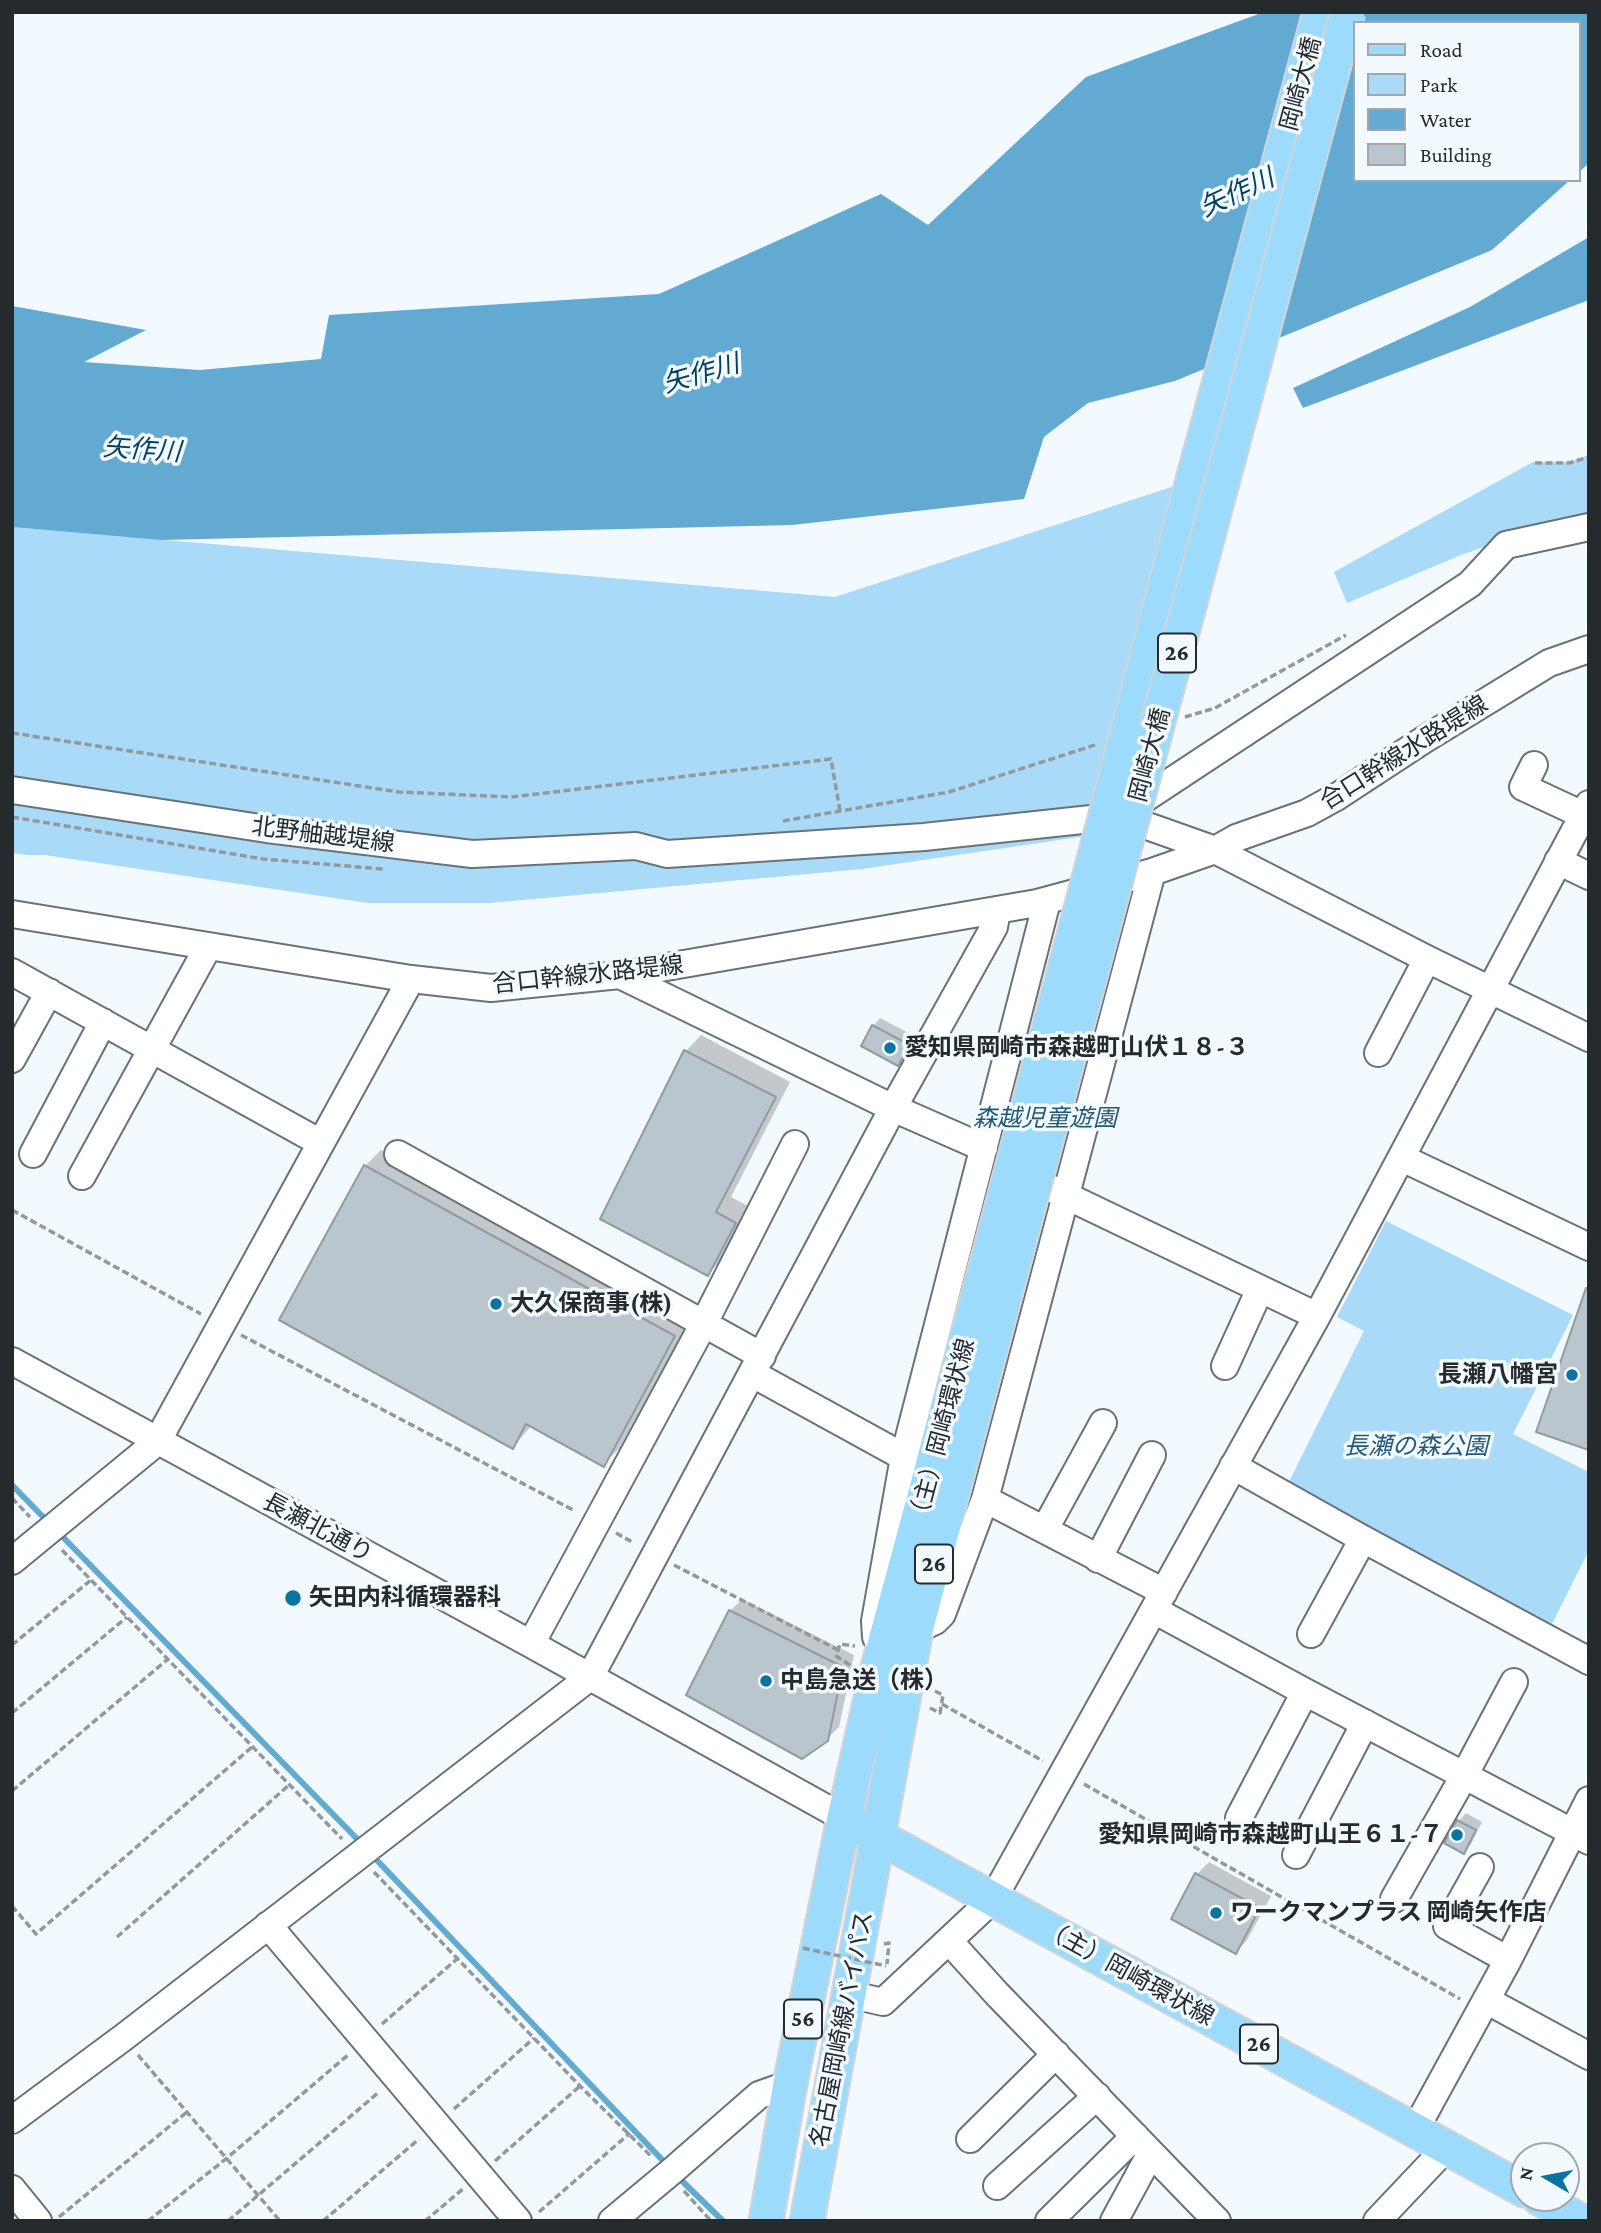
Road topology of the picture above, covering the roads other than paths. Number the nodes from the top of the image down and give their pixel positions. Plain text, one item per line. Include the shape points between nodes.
1 (1320, 12) edge
2 (1348, 12) edge
3 (1589, 527) edge
4 (1589, 649) edge
5 (1534, 765) dead end
6 (12, 790) edge
7 (1586, 809) edge
8 (1119, 816) junction
9 (1215, 850) junction
10 (1558, 861) junction
11 (1152, 872) junction
12 (1589, 876) edge
13 (1047, 901) junction
14 (997, 910) junction
15 (12, 914) edge
16 (208, 947) junction
17 (1427, 959) junction
18 (12, 972) edge
19 (620, 975) junction
20 (411, 979) junction
21 (1489, 990) junction
22 (50, 992) junction
23 (103, 1022) junction
24 (1589, 1038) edge
25 (152, 1049) junction
26 (1378, 1053) dead end
27 (12, 1059) edge
28 (893, 1108) junction
29 (321, 1143) junction
30 (795, 1144) dead end
31 (33, 1154) dead end
32 (398, 1154) dead end
33 (983, 1154) junction
34 (1402, 1158) junction
35 (82, 1176) dead end
36 (1066, 1195) junction
37 (1589, 1247) edge
38 (1260, 1289) junction
39 (992, 1294) junction
40 (1317, 1316) junction
41 (703, 1325) junction
42 (12, 1361) edge
43 (757, 1365) junction
44 (1225, 1366) dead end
45 (1103, 1423) dead end
46 (157, 1442) junction
47 (1152, 1455) dead end
48 (904, 1457) junction
49 (1233, 1466) junction
50 (985, 1499) junction
51 (1045, 1529) junction
52 (1363, 1539) junction
53 (1098, 1559) junction
54 (12, 1561) edge
55 (1159, 1601) junction
56 (916, 1630) junction
57 (1311, 1634) dead end
58 (531, 1644) junction
59 (862, 1661) junction
60 (1589, 1661) edge
61 (590, 1676) junction
62 (1514, 1682) dead end
63 (1305, 1692) junction
64 (1365, 1723) junction
65 (1464, 1776) junction
66 (1589, 1800) edge
67 (844, 1818) junction
68 (1239, 1818) dead end
69 (878, 1836) junction
70 (1581, 1837) edge
71 (1296, 1855) dead end
72 (1480, 1867) dead end
73 (993, 1899) junction
74 (1394, 1899) dead end
75 (268, 1925) junction
76 (949, 1941) junction
77 (1508, 1959) junction
78 (848, 1994) junction
79 (1482, 2005) junction
80 (1056, 2054) junction
81 (1589, 2056) edge
82 (790, 2084) junction
83 (1097, 2096) junction
84 (12, 2120) edge
85 (1415, 2130) junction
86 (970, 2139) dead end
87 (1143, 2144) junction
88 (1447, 2147) junction
89 (1510, 2182) edge
90 (997, 2186) dead end
91 (12, 2189) edge
92 (1565, 2212) edge
93 (529, 2216) edge
94 (38, 2221) edge
95 (611, 2221) edge
96 (766, 2221) edge
97 (807, 2221) edge
98 (1049, 2221) edge
99 (1114, 2221) edge
100 (1217, 2221) edge
101 (1377, 2221) edge
102 (1581, 2221) edge

1 - 39 main road, 岡崎大橋 / 26, bridge via 1126,735
2 - 39 main road, 岡崎大橋 / 26, bridge
3 - 8 street via 1506,545 1470,584
4 - 9 street, 合口幹線水路堤線 via 1549,663 1328,802
5 - 7 street via 1523,787
6 - 8 street, 北野舳越堤線 via 267,829 472,853 636,846 667,854 924,837
7 - 10 street
8 - 9 street
9 - 11 street, 合口幹線水路堤線
9 - 17 street
10 - 12 street
10 - 21 street
11 - 13 street, 合口幹線水路堤線
11 - 36 street
13 - 14 street, 合口幹線水路堤線
13 - 33 street
14 - 19 street, 合口幹線水路堤線
14 - 28 street via 994,927
15 - 16 street, 合口幹線水路堤線
16 - 20 street, 合口幹線水路堤線
16 - 25 street
17 - 21 street
17 - 26 street
18 - 22 street
19 - 20 street, 合口幹線水路堤線 via 491,988
19 - 28 street
20 - 29 street
21 - 24 street
21 - 34 street
22 - 23 street
22 - 27 street
23 - 25 street
23 - 31 street
25 - 29 street
25 - 35 street
28 - 33 street
28 - 43 street
29 - 46 street
30 - 41 street
32 - 41 street
33 - 36 street
33 - 48 street
34 - 37 street
34 - 40 street
36 - 38 street
36 - 50 street
38 - 40 street
38 - 44 street
39 - 56 main road, （主）岡崎環状線 / 26
39 - 59 main road, （主）岡崎環状線 / 26
40 - 49 street
41 - 43 street
41 - 58 street
42 - 46 street, 長瀬北通り
43 - 48 street
43 - 61 street
45 - 51 street
46 - 54 street
46 - 58 street, 長瀬北通り
47 - 53 street
48 - 59 street via 875,1621
49 - 52 street
49 - 55 street
50 - 51 street
50 - 56 street via 942,1614
51 - 53 street
52 - 57 street
52 - 60 street
53 - 55 street
55 - 63 street
55 - 73 street
56 - 69 main road, （主）岡崎環状線 / 26
58 - 61 street, 長瀬北通り
59 - 67 main road, （主）岡崎環状線 / 26
61 - 67 street, 長瀬北通り
61 - 75 street
62 - 65 street
63 - 64 street
63 - 68 street
64 - 65 street
64 - 71 street
65 - 70 street
65 - 74 street
66 - 70 street
67 - 69 main road, （主）岡崎環状線 / 26
67 - 82 main road, 名古屋岡崎線バイパス / 56
69 - 73 main road, （主）岡崎環状線 / 26
69 - 78 main road, 名古屋岡崎線バイパス / 56
70 - 77 street
72 - 77 street via 1447,1926
73 - 76 street
73 - 85 main road, （主）岡崎環状線 / 26
75 - 84 street
75 - 93 street via 480,2176
76 - 78 street via 883,2001
76 - 80 street
77 - 79 street
78 - 97 main road, 名古屋岡崎線バイパス / 56
79 - 81 street
79 - 85 street
80 - 83 street
80 - 86 street
82 - 95 street via 759,2095
82 - 96 main road, 名古屋岡崎線バイパス / 56
83 - 87 street
83 - 90 street
85 - 88 main road, （主）岡崎環状線 / 26
87 - 98 street
87 - 99 street
87 - 100 street
88 - 89 main road, （主）岡崎環状線 / 26
88 - 101 street
91 - 94 street
92 - 102 main road

